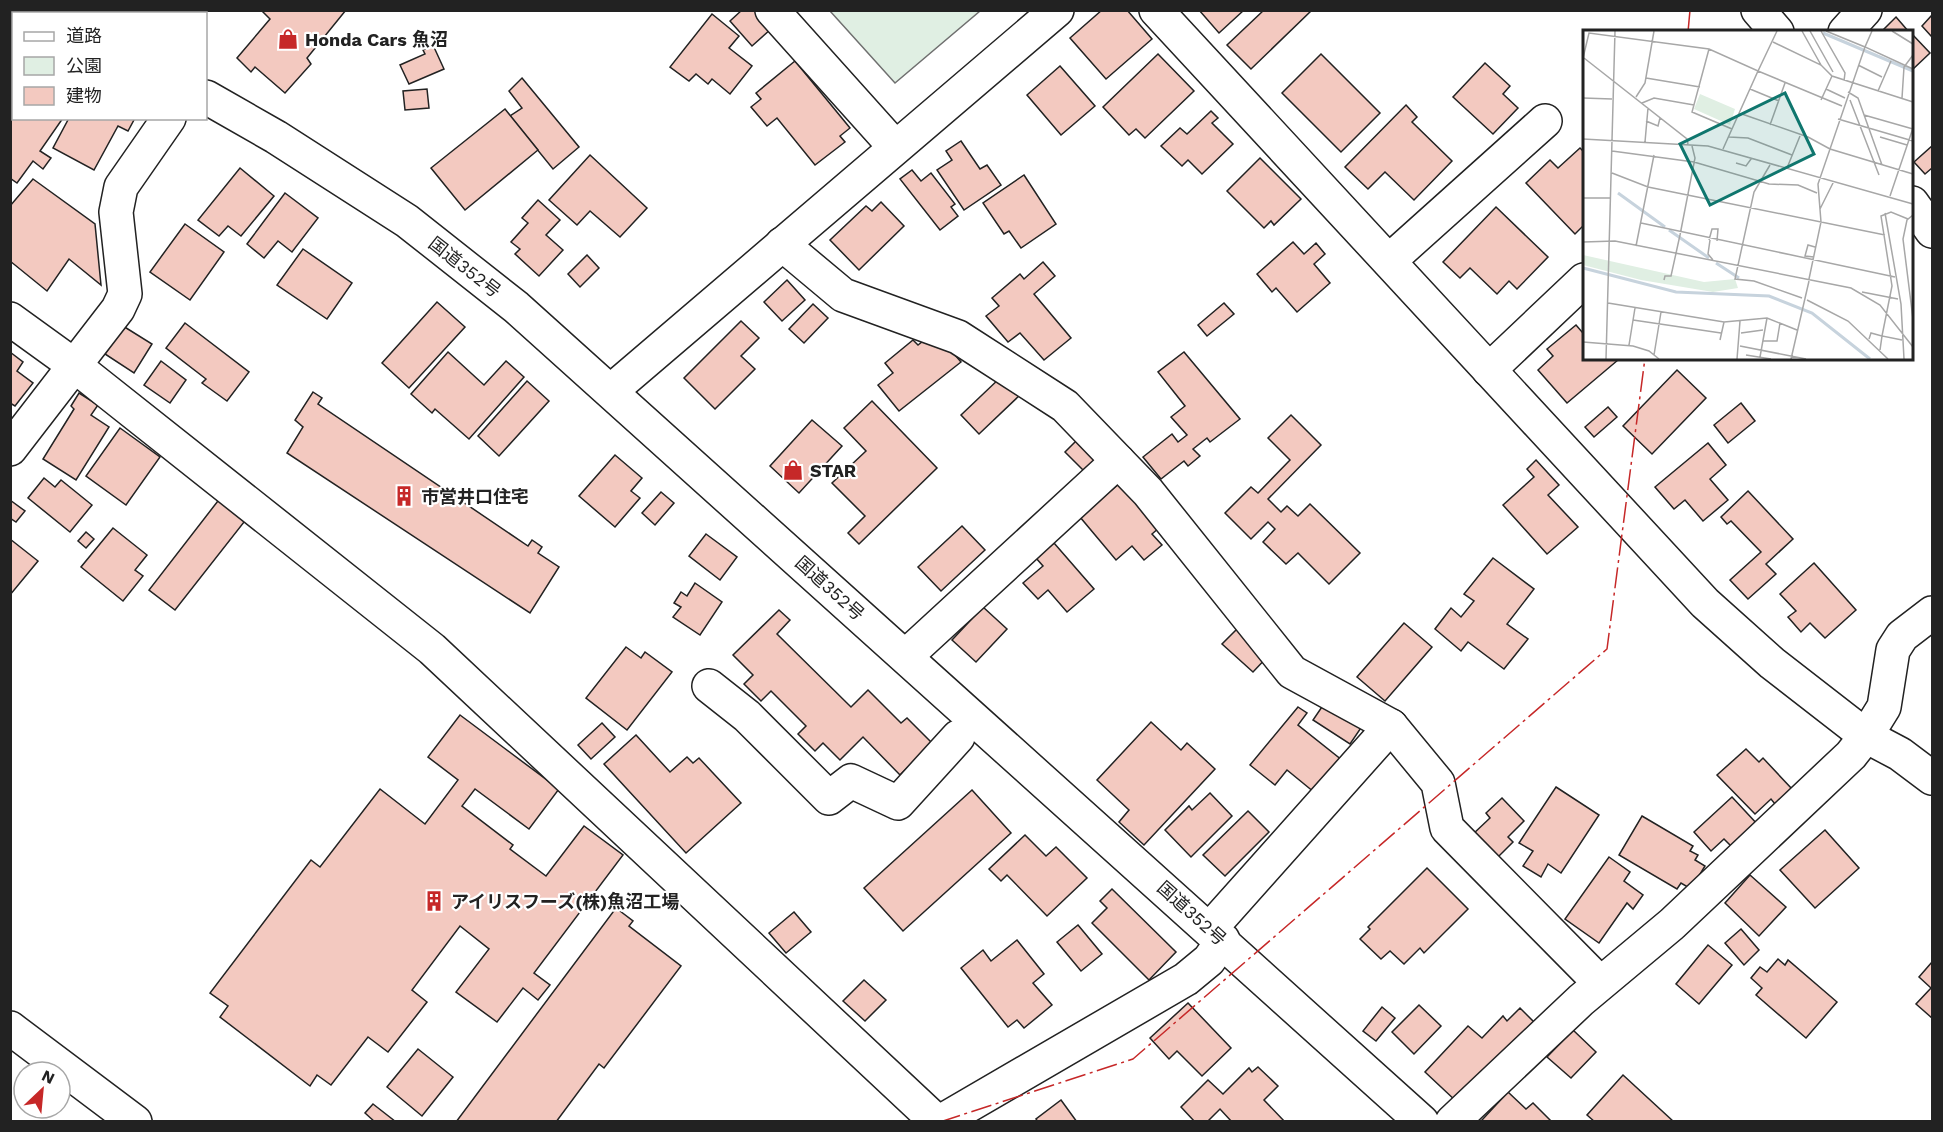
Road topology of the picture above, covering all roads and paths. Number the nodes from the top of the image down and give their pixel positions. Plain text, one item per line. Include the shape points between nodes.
1 (772, 10) edge
2 (1057, 10) edge
3 (1156, 10) edge
4 (1758, 10) edge
5 (1866, 10) edge
6 (1775, 30) edge
7 (1847, 30) edge
8 (207, 98) edge
9 (168, 120) edge
10 (1545, 121) dead end
11 (895, 147) junction
12 (1913, 206) edge
13 (1932, 231) edge
14 (782, 244) junction
15 (1389, 261) junction
16 (1583, 281) edge
17 (10, 319) edge
18 (75, 366) junction
19 (1490, 370) junction
20 (611, 391) junction
21 (10, 449) edge
22 (1118, 461) junction
23 (1932, 613) edge
24 (906, 656) junction
25 (709, 686) dead end
26 (1391, 726) junction
27 (1866, 736) junction
28 (958, 737) dead end
29 (1932, 778) edge
30 (1216, 935) junction
31 (1600, 983) junction
32 (10, 1028) edge
33 (135, 1122) edge
34 (939, 1122) edge
35 (1422, 1122) edge
36 (1452, 1122) edge

1 - 11 main road
2 - 11 main road
3 - 15 main road
4 - 6 main road
5 - 7 main road
8 - 20 main road, 国道352号 via 276,136 407,221 516,307
9 - 18 main road via 121,187 116,212 124,294 118,309
10 - 15 main road
11 - 14 main road
12 - 13 main road
14 - 20 main road
14 - 22 main road via 843,296 958,337 1065,406
15 - 19 main road
16 - 19 main road
17 - 18 main road
18 - 21 main road
18 - 34 main road via 432,649
19 - 27 main road via 1705,603 1772,663
20 - 24 main road, 国道352号
22 - 24 main road
22 - 26 main road via 1148,492 1292,672
23 - 27 main road via 1902,636 1893,650 1884,706
24 - 30 main road, 国道352号
25 - 28 main road via 747,716 829,798 851,781 898,803
26 - 30 main road
26 - 31 main road via 1438,783 1447,828
27 - 29 main road via 1900,754
27 - 31 main road via 1851,755 1672,924
30 - 34 main road via 1209,960 1186,979
30 - 35 main road, 国道352号
31 - 36 main road
32 - 33 main road

